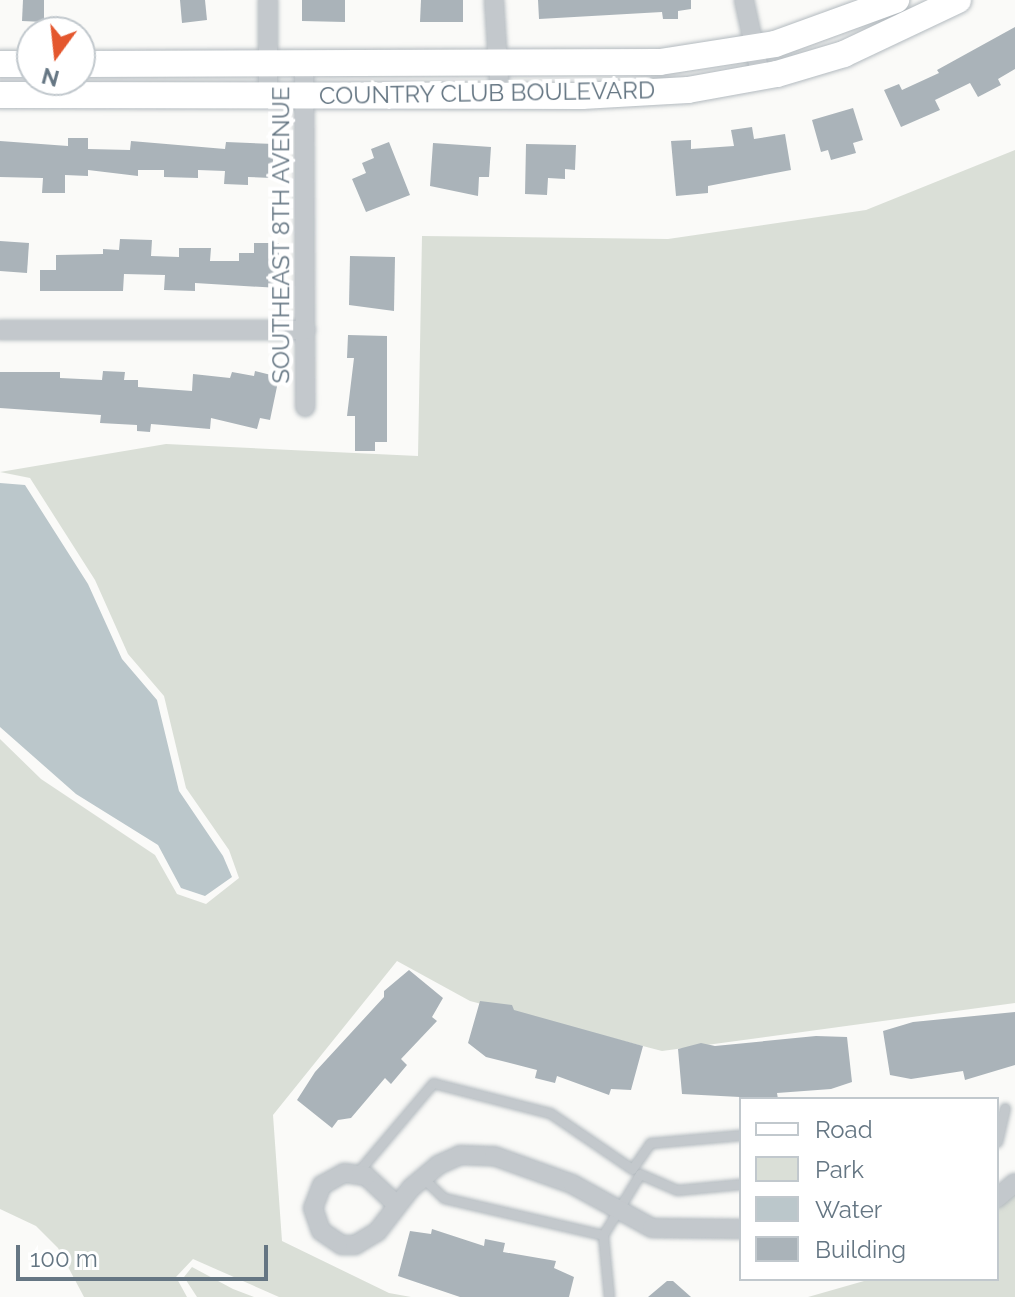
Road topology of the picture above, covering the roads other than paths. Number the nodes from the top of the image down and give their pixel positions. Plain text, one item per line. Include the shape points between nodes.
1 (268, 0) edge
2 (494, 0) edge
3 (744, 0) edge
4 (896, 0) edge
5 (958, 0) edge
6 (754, 49) junction
7 (268, 63) junction
8 (304, 63) junction
9 (96, 64) edge
10 (498, 65) junction
11 (761, 78) junction
12 (0, 95) edge
13 (268, 95) junction
14 (305, 95) junction
15 (500, 96) junction
16 (0, 330) edge
17 (306, 330) junction
18 (305, 407) dead end
19 (1006, 1108) edge
20 (999, 1134) edge
21 (739, 1135) edge
22 (636, 1171) junction
23 (357, 1173) junction
24 (422, 1177) junction
25 (1015, 1183) edge
26 (739, 1184) edge
27 (999, 1196) edge
28 (397, 1205) junction
29 (617, 1211) junction
30 (739, 1229) edge
31 (603, 1235) junction
32 (609, 1297) edge

1 - 7 street, SOUTHEAST 8TH AVENUE
2 - 10 street
3 - 6 street
4 - 6 main road, COUNTRY CLUB BOULEVARD via 815,33
5 - 11 main road, COUNTRY CLUB BOULEVARD via 876,42
6 - 10 main road, COUNTRY CLUB BOULEVARD via 660,62
6 - 11 street
7 - 8 main road, COUNTRY CLUB BOULEVARD
7 - 9 main road, COUNTRY CLUB BOULEVARD
7 - 13 street, SOUTHEAST 8TH AVENUE
8 - 10 main road, COUNTRY CLUB BOULEVARD
8 - 14 street, SOUTHEAST 8TH AVENUE
10 - 15 street
11 - 15 main road, COUNTRY CLUB BOULEVARD via 617,95
12 - 13 main road, COUNTRY CLUB BOULEVARD
13 - 14 main road, COUNTRY CLUB BOULEVARD
14 - 15 main road, COUNTRY CLUB BOULEVARD
14 - 17 street, SOUTHEAST 8TH AVENUE
16 - 17 street
17 - 18 street, SOUTHEAST 8TH AVENUE
19 - 20 lane
21 - 22 lane via 650,1143
22 - 23 lane via 550,1113 433,1083
22 - 26 lane via 677,1190
22 - 29 lane
23 - 28 street
23 - 28 street via 332,1177 315,1195 315,1220 330,1240 342,1245 367,1241
24 - 28 street
24 - 29 street via 460,1155 494,1156 572,1184
24 - 31 lane via 444,1198
25 - 27 street
29 - 30 street via 652,1228
29 - 31 lane
31 - 32 lane

